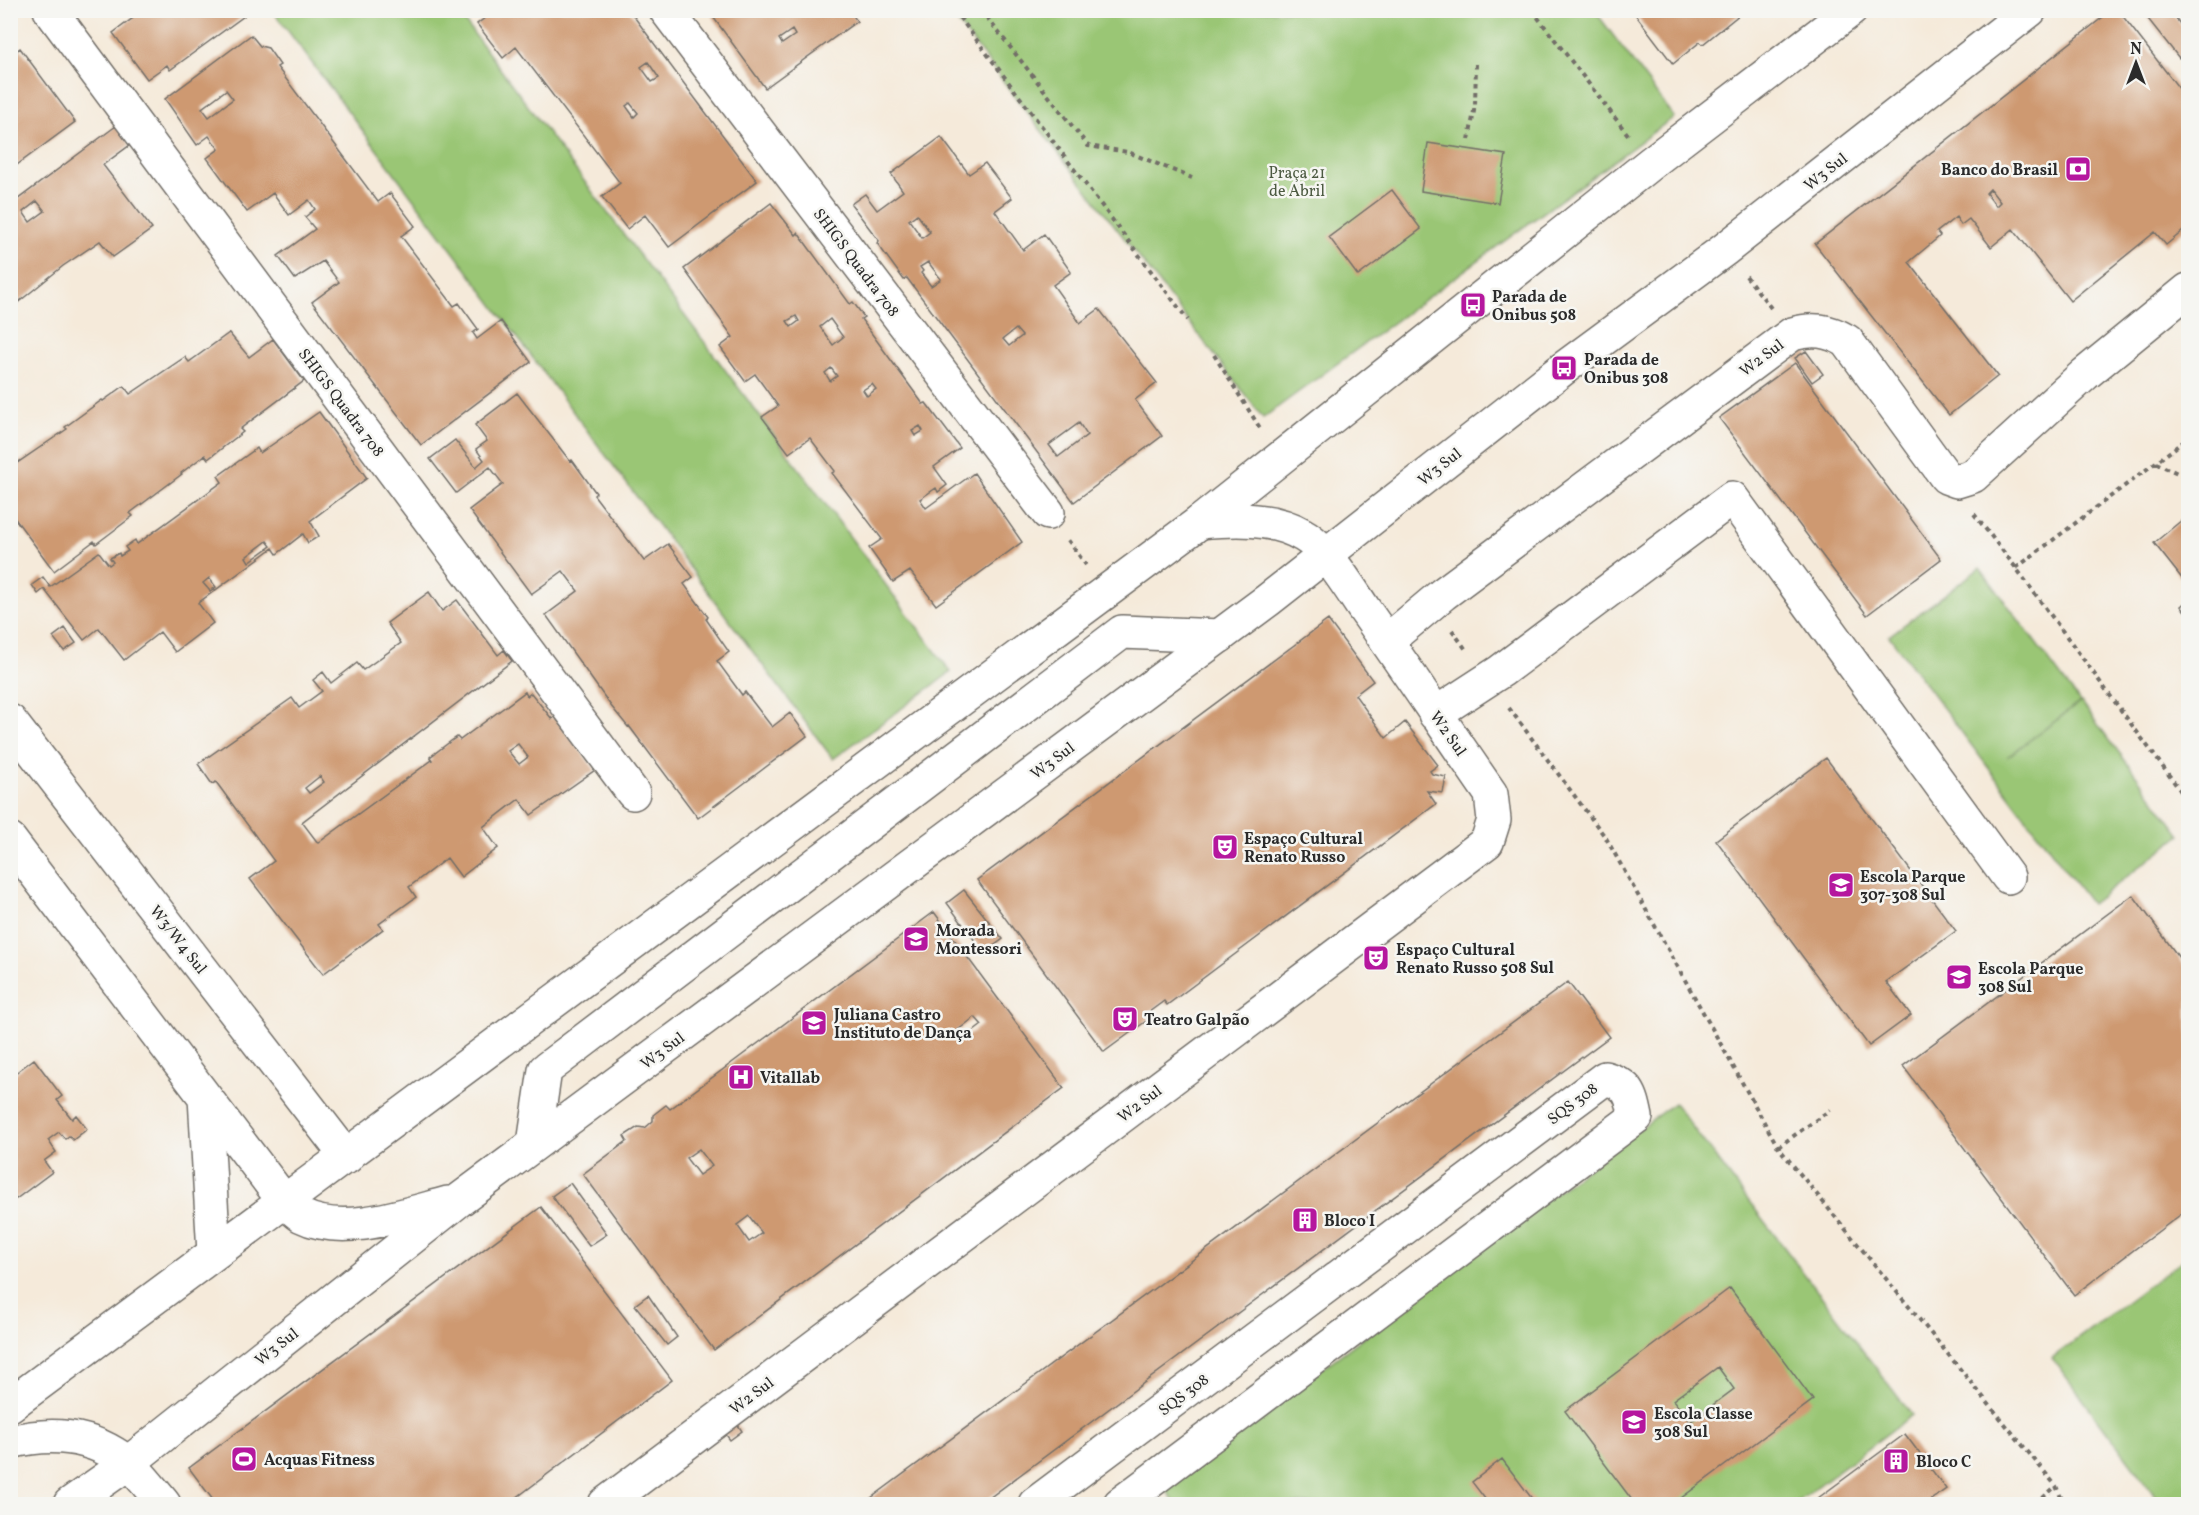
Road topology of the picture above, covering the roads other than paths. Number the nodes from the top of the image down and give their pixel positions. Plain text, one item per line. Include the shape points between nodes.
1 (50, 10) edge
2 (666, 10) edge
3 (1851, 10) edge
4 (2030, 10) edge
5 (2188, 290) edge
6 (1048, 513) road end
7 (1200, 522) junction
8 (1325, 556) junction
9 (1220, 636) junction
10 (1387, 641) junction
11 (1435, 714) junction
12 (10, 721) edge
13 (23, 755) edge
14 (633, 793) dead end
15 (10, 840) edge
16 (2008, 877) dead end
17 (205, 1097) junction
18 (534, 1144) junction
19 (347, 1157) junction
20 (284, 1201) junction
21 (458, 1201) junction
22 (214, 1253) junction
23 (10, 1405) edge
24 (10, 1442) edge
25 (127, 1464) junction
26 (70, 1504) edge
27 (164, 1504) edge
28 (605, 1504) edge
29 (1035, 1504) edge
30 (1120, 1504) edge

1 - 14 main road, SHIGS Quadra 708
2 - 6 main road, SHIGS Quadra 708
3 - 7 main road via 1651,163
4 - 8 main road, W3 Sul
5 - 10 main road, W2 Sul via 2085,374 1973,476 1957,481 1946,477 1847,341 1824,331 1792,334 1443,594
7 - 8 main road, W2 Sul via 1274,524 1305,536
7 - 19 main road
8 - 9 main road, W3 Sul
8 - 10 main road, W2 Sul
9 - 18 main road, W3 Sul
9 - 18 main road via 1122,632 545,1070
10 - 11 main road, W2 Sul
11 - 16 main road via 1488,680 1732,498
11 - 28 main road, W2 Sul via 1491,794 1494,820 1487,842
12 - 13 main road, W3/W4 Sul
13 - 19 main road, W3/W4 Sul
15 - 17 main road
17 - 20 main road
17 - 22 main road
18 - 21 main road, W3 Sul
19 - 20 main road
20 - 21 main road via 301,1215 343,1224 389,1218
20 - 22 main road
21 - 25 main road, W3 Sul
22 - 23 main road
24 - 25 main road via 47,1436 84,1440 117,1454
25 - 26 main road, W3 Sul
25 - 27 main road
29 - 30 main road, SQS 308 via 1605,1078 1621,1083 1632,1097 1636,1117

